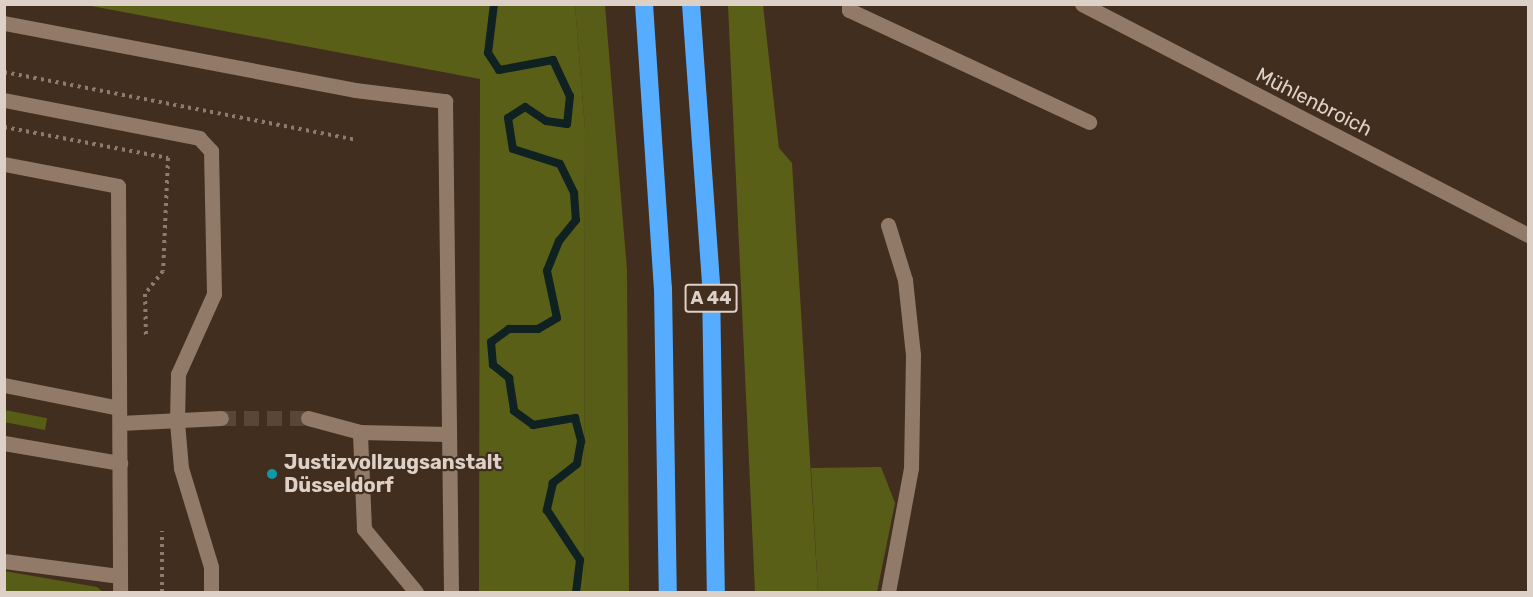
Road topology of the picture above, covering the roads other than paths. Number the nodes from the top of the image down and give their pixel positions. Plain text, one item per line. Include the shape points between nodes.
1 (644, 4) edge
2 (691, 4) edge
3 (849, 4) edge
4 (1082, 4) edge
5 (4, 22) edge
6 (4, 100) edge
7 (1089, 122) dead end
8 (4, 164) edge
9 (888, 225) dead end
10 (1528, 235) edge
11 (4, 385) edge
12 (119, 408) junction
13 (221, 418) tunnel mouth
14 (308, 418) tunnel mouth
15 (177, 422) junction
16 (120, 423) junction
17 (360, 432) junction
18 (447, 434) junction
19 (4, 443) edge
20 (120, 463) junction
21 (4, 561) edge
22 (120, 576) junction
23 (120, 592) edge
24 (211, 592) edge
25 (416, 592) edge
26 (451, 592) edge
27 (668, 592) edge
28 (716, 592) edge
29 (888, 592) edge

1 - 27 highway, A 44 via 663,288
2 - 28 highway, A 44 via 711,285
3 - 7 street via 849,10
4 - 10 street, Mühlenbroich
5 - 18 street via 355,90 445,101
6 - 15 street via 199,138 211,151 214,294 178,374
8 - 12 street via 118,186
9 - 29 street via 905,280 914,355 911,468
11 - 12 street
12 - 16 street
13 - 15 street
14 - 17 street
15 - 16 street
15 - 24 street via 181,468 211,567
16 - 20 street
17 - 18 street
17 - 25 street via 364,529
18 - 26 street
19 - 20 street
20 - 22 street
21 - 22 street
22 - 23 street

